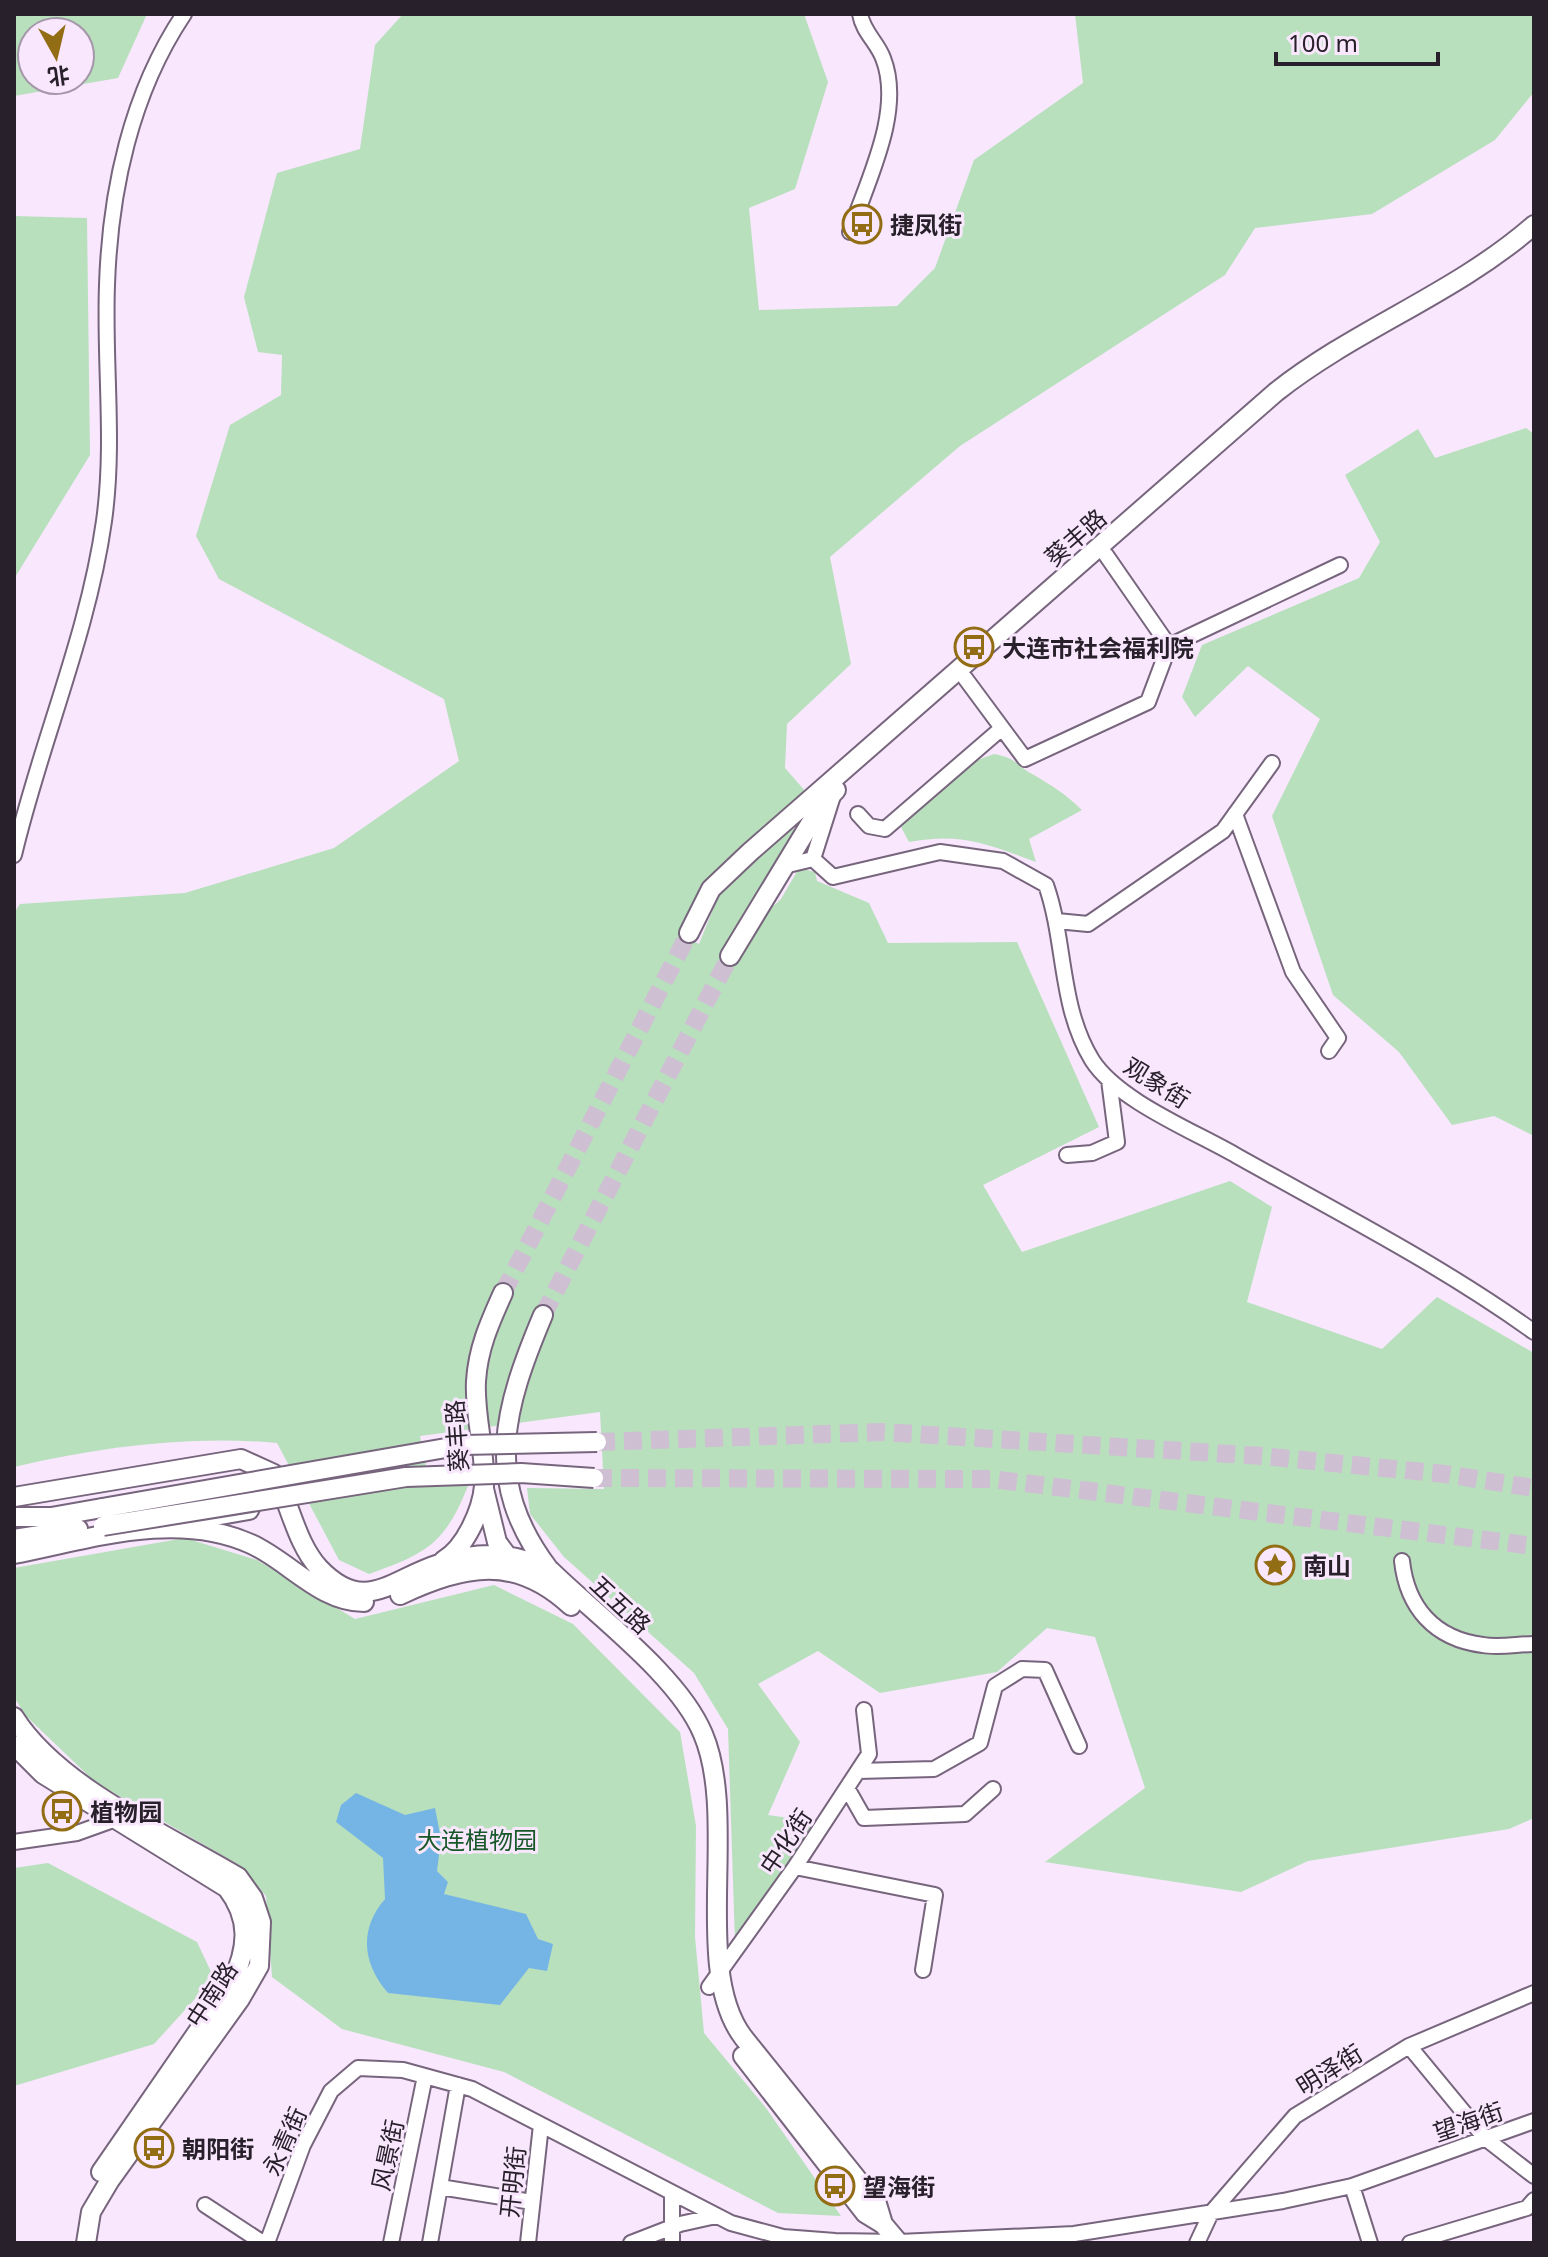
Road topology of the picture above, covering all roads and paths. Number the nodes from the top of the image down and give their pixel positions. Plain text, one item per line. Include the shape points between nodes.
1 (184, 14) edge
2 (860, 14) edge
3 (1534, 225) edge
4 (850, 232) dead end
5 (1534, 239) edge
6 (1106, 555) junction
7 (1340, 565) dead end
8 (1169, 646) junction
9 (965, 678) junction
10 (1002, 728) junction
11 (1272, 763) dead end
12 (834, 792) junction
13 (858, 814) dead end
14 (1235, 814) junction
15 (14, 855) edge
16 (813, 859) junction
17 (784, 866) junction
18 (1057, 921) junction
19 (689, 933) tunnel mouth
20 (730, 956) tunnel mouth
21 (1329, 1051) dead end
22 (1109, 1080) junction
23 (1067, 1155) dead end
24 (503, 1293) tunnel mouth
25 (543, 1315) tunnel mouth
26 (1534, 1332) edge
27 (597, 1442) tunnel mouth
28 (226, 1460) junction
29 (594, 1478) tunnel mouth
30 (484, 1486) junction
31 (507, 1487) junction
32 (14, 1494) edge
33 (496, 1507) junction
34 (14, 1517) edge
35 (51, 1517) junction
36 (102, 1517) junction
37 (14, 1524) edge
38 (132, 1531) junction
39 (14, 1539) edge
40 (495, 1550) junction
41 (14, 1554) edge
42 (1402, 1561) dead end
43 (437, 1564) junction
44 (551, 1571) junction
45 (466, 1572) junction
46 (528, 1576) junction
47 (1534, 1644) edge
48 (864, 1710) dead end
49 (14, 1717) edge
50 (14, 1745) edge
51 (1079, 1746) dead end
52 (858, 1771) junction
53 (847, 1788) junction
54 (993, 1789) dead end
55 (116, 1819) junction
56 (14, 1842) edge
57 (795, 1867) junction
58 (923, 1970) dead end
59 (720, 1971) junction
60 (709, 1987) junction
61 (1534, 1993) edge
62 (1409, 2046) junction
63 (358, 2068) joint
64 (425, 2076) junction
65 (458, 2085) junction
66 (1534, 2121) edge
67 (541, 2125) junction
68 (1485, 2138) junction
69 (1534, 2176) edge
70 (1352, 2186) junction
71 (440, 2187) junction
72 (672, 2195) junction
73 (1534, 2200) edge
74 (532, 2202) junction
75 (205, 2205) dead end
76 (1211, 2213) junction
77 (716, 2216) junction
78 (883, 2224) junction
79 (672, 2227) junction
80 (75, 2243) edge
81 (86, 2243) edge
82 (265, 2243) edge
83 (391, 2243) edge
84 (430, 2243) edge
85 (528, 2243) edge
86 (631, 2243) edge
87 (672, 2243) edge
88 (899, 2243) edge
89 (1197, 2243) edge
90 (1370, 2243) edge
91 (1410, 2243) edge

1 - 15 street via 140,98 115,186 107,284 110,436 104,522
2 - 4 street via 883,58 891,116
3 - 19 main road, 葵丰路 via 1455,285 1307,367 1276,392 750,852 711,889
5 - 6 main road, 葵丰路 via 1466,290 1295,390
6 - 8 street
6 - 9 main road, 葵丰路
7 - 8 street
8 - 10 street via 1148,702 1025,759
9 - 10 street
9 - 12 main road, 葵丰路
10 - 13 street via 885,829 869,826
11 - 14 street
12 - 16 street
12 - 17 main road, 葵丰路
14 - 18 street via 1223,831 1088,924
14 - 21 street via 1293,972 1338,1038
16 - 17 street
16 - 18 street, 观象街 via 833,877 940,852 1003,861 1046,885
17 - 20 main road, 葵丰路
18 - 22 street, 观象街 via 1066,995 1085,1047
22 - 23 street via 1117,1142 1092,1153
22 - 26 street, 观象街
24 - 30 main road, 葵丰路 via 483,1338 476,1380
25 - 31 main road, 葵丰路 via 509,1409
27 - 36 main road, bridge via 463,1445
28 - 32 main road, 五五路
28 - 38 main road via 244,1470 256,1490 249,1510
28 - 43 main road, 五五路 via 253,1461 274,1474 316,1566 340,1586 373,1592
29 - 36 main road, bridge via 521,1473 406,1477
30 - 33 main road
30 - 43 main road, 葵丰路 via 474,1521 456,1551
31 - 33 main road
31 - 44 main road, 葵丰路 via 523,1530
33 - 40 main road
34 - 35 main road
35 - 36 main road
35 - 37 main road
36 - 39 main road
38 - 41 main road, 五五路
38 - 45 main road, 五五路 via 183,1528 224,1534 252,1544 340,1600 387,1601 438,1578
40 - 43 main road, 五五路
40 - 44 main road, 五五路
40 - 45 main road
40 - 46 main road
42 - 47 street via 1405,1590 1421,1616 1448,1634 1482,1645
44 - 59 main road, 五五路 via 681,1696 704,1737 715,1781
45 - 46 main road, 五五路 via 490,1568
46 - 60 main road, 五五路 via 587,1620 663,1693 689,1729 703,1779
48 - 52 street, 中化街 via 869,1754
49 - 81 main road, 中南路 via 49,1760 80,1783 238,1877 261,1922 259,1966 110,2180 91,2212
50 - 55 main road via 43,1774
51 - 52 street via 1045,1670 1022,1669 995,1686 980,1743 934,1769
52 - 53 street, 中化街
53 - 54 street via 864,1818 965,1814
53 - 57 street, 中化街
55 - 56 street via 77,1833
55 - 80 main road via 227,1888 242,1915 245,1948 221,2000 86,2197
57 - 58 street via 935,1895
57 - 59 street, 中化街
59 - 60 street, 中化街
59 - 78 main road, 五五路 via 732,2023 877,2204
60 - 78 main road, 五五路 via 716,2016 730,2039 865,2213
61 - 62 street, 明泽街
62 - 68 street
62 - 76 street, 明泽街 via 1295,2116
63 - 64 street, 望海街
63 - 82 street, 永青街 via 331,2091 303,2145
64 - 65 street, 望海街
64 - 83 street, 风景街
65 - 67 street, 望海街
65 - 71 street
66 - 68 street, 望海街
67 - 72 street, 望海街
67 - 74 street, 开明街
68 - 69 street
68 - 70 street, 望海街
70 - 76 street, 望海街
70 - 90 street
71 - 74 street
71 - 84 street
72 - 77 street, 望海街
72 - 79 street
73 - 91 street via 1527,2208
74 - 85 street, 开明街
75 - 82 street
76 - 88 street, 望海街 via 1074,2234
76 - 89 street, 明泽街
77 - 79 street
77 - 88 street, 望海街 via 783,2237
78 - 88 main road, 五五路
79 - 86 street
79 - 87 street

